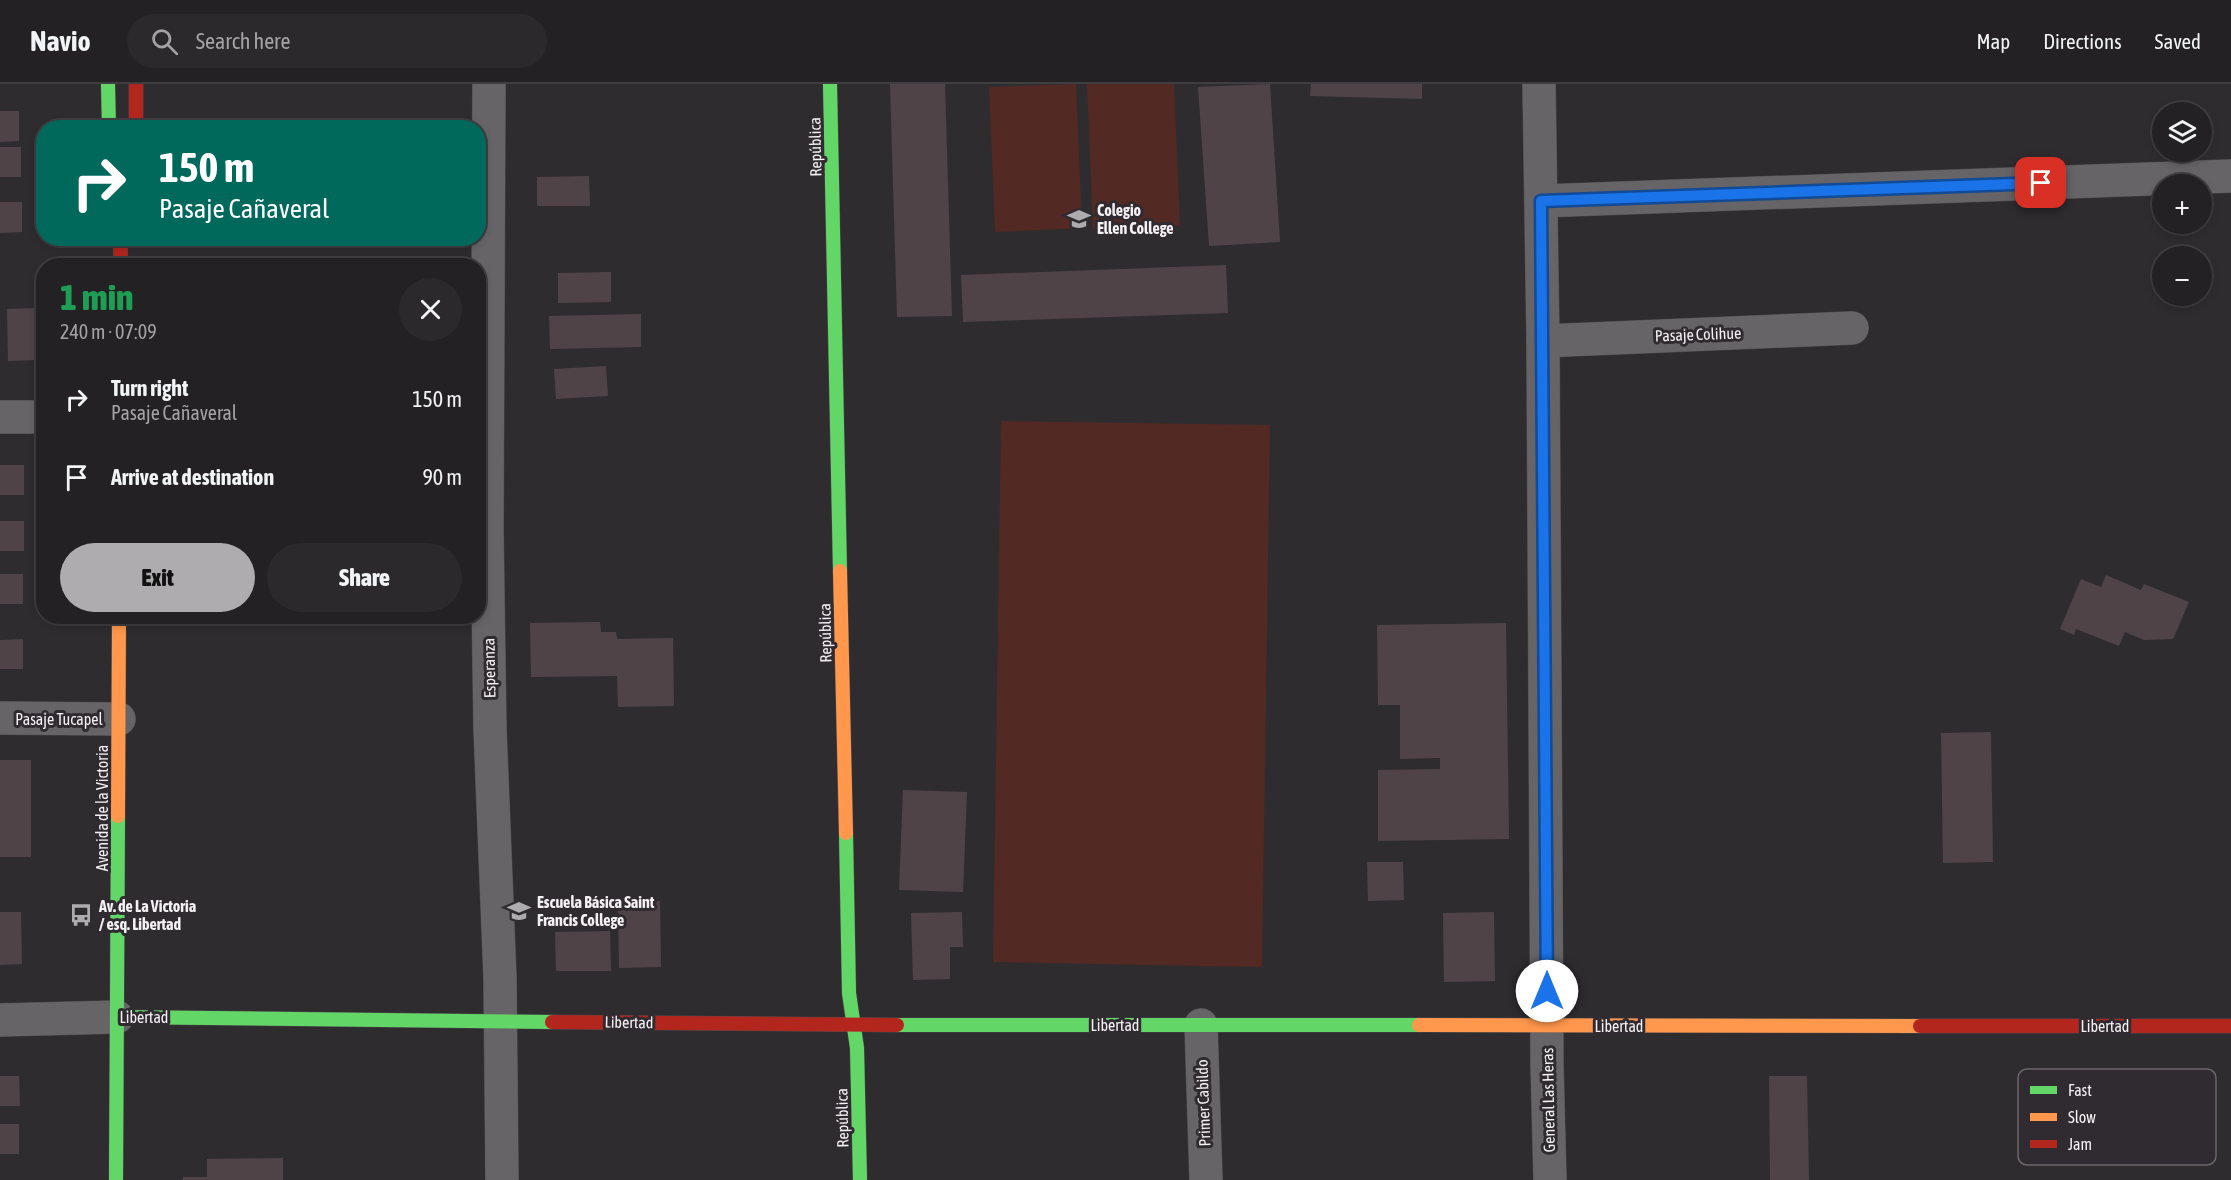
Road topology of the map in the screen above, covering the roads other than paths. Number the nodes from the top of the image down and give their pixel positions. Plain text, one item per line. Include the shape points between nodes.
1 (108, 84) edge
2 (136, 84) edge
3 (489, 84) edge
4 (830, 84) edge
5 (1539, 84) edge
6 (109, 120) edge
7 (136, 120) edge
8 (2231, 176) edge
9 (1541, 201) junction
10 (1852, 328) dead end
11 (1543, 341) junction
12 (0, 417) edge
13 (36, 417) edge
14 (119, 624) edge
15 (0, 718) edge
16 (119, 719) junction
17 (117, 1017) junction
18 (0, 1020) edge
19 (500, 1020) junction
20 (854, 1025) junction
21 (1201, 1025) junction
22 (1546, 1026) junction
23 (2231, 1026) edge
24 (117, 1180) edge
25 (502, 1180) edge
26 (860, 1180) edge
27 (1206, 1180) edge
28 (1550, 1180) edge

1 - 6 street
2 - 7 street
3 - 19 street, Esperanza via 489,718
4 - 20 street, República via 849,993
5 - 9 street, General Las Heras
8 - 9 street
9 - 11 street, General Las Heras
10 - 11 street, Pasaje Colihue
11 - 22 street, General Las Heras
12 - 13 street
14 - 16 street, Avenida de la Victoria
15 - 16 street, Pasaje Tucapel
16 - 17 street, Avenida de la Victoria
17 - 18 street, Libertad
17 - 19 street, Libertad
17 - 24 street, Avenida de la Victoria
19 - 20 street, Libertad
19 - 25 street, Esperanza
20 - 21 street, Libertad
20 - 26 street, República
21 - 22 street, Libertad
21 - 27 street, Primer Cabildo
22 - 23 street, Libertad
22 - 28 street, General Las Heras

